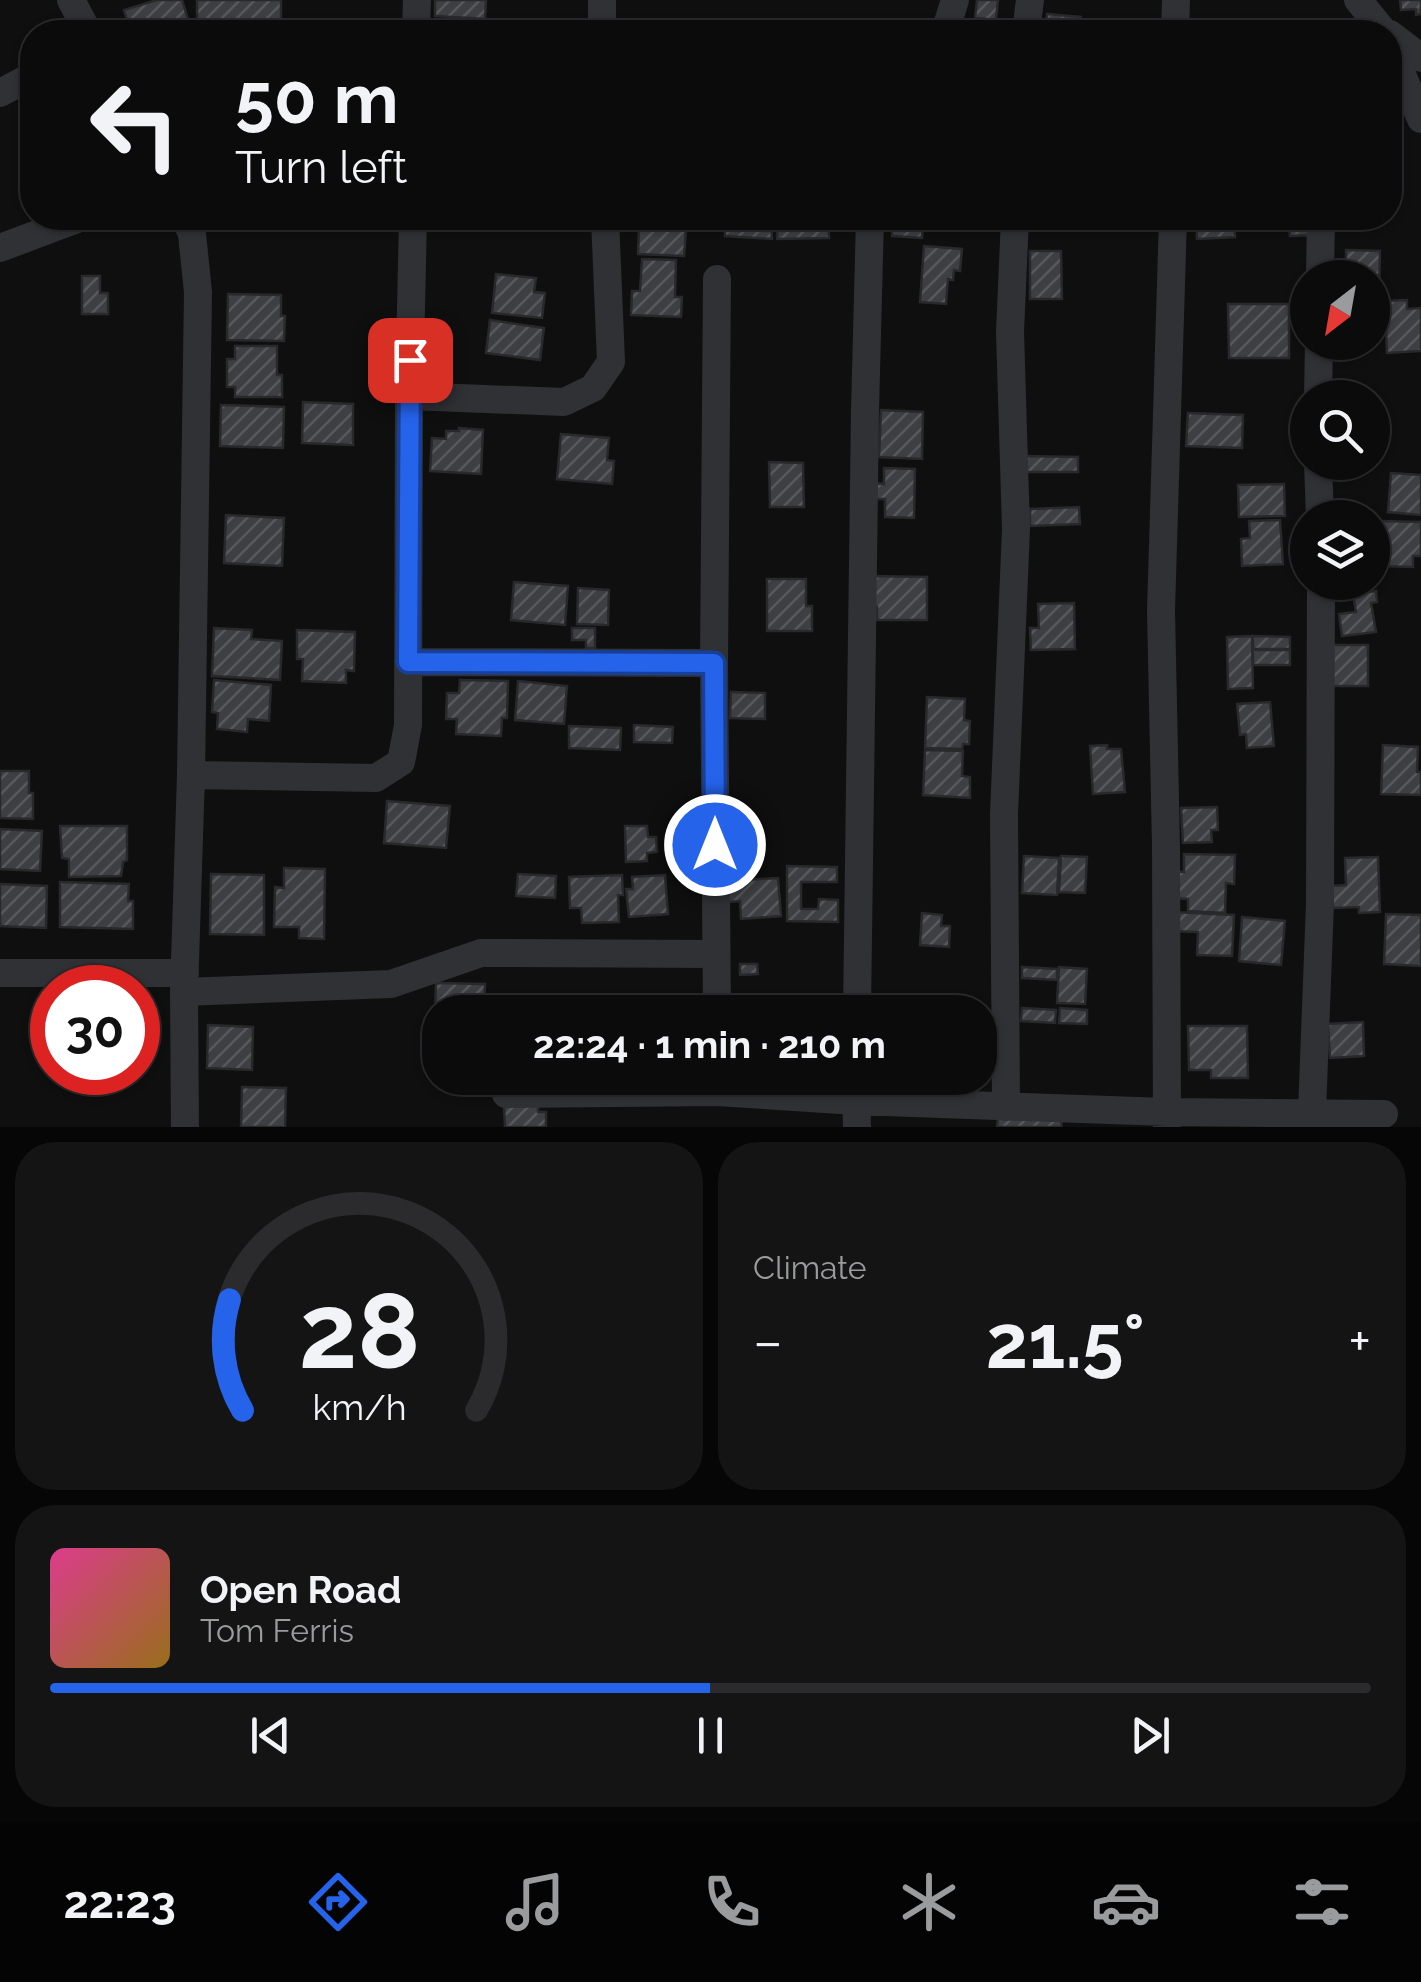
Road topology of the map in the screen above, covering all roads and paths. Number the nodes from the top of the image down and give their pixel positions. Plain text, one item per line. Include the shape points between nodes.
1 (1358, 0) edge
2 (1375, 20) edge
3 (1402, 72) edge
4 (1421, 119) edge
5 (48, 230) edge
6 (190, 230) edge
7 (413, 230) edge
8 (606, 230) edge
9 (870, 230) edge
10 (1014, 230) edge
11 (1173, 230) edge
12 (1321, 230) edge
13 (0, 248) edge
14 (1320, 260) edge
15 (717, 279) dead end
16 (409, 396) junction
17 (1320, 600) edge
18 (408, 662) junction
19 (714, 663) junction
20 (192, 775) junction
21 (716, 954) junction
22 (0, 973) edge
23 (185, 982) junction
24 (716, 995) edge
25 (857, 995) edge
26 (800, 1095) edge
27 (857, 1102) edge
28 (1006, 1107) junction
29 (1312, 1112) junction
30 (1384, 1114) dead end
31 (1167, 1120) edge
32 (185, 1127) edge

1 - 2 street
3 - 4 street
5 - 13 street
6 - 20 street via 198,292
7 - 16 street
8 - 16 street via 611,362 592,388 564,402
9 - 25 street
10 - 28 street
11 - 31 street via 1161,610
12 - 14 street
15 - 19 street
16 - 18 street
17 - 29 street
18 - 19 street
18 - 20 street via 402,762 376,778
19 - 21 street
20 - 23 street
21 - 23 street via 481,952 391,984
21 - 24 street
22 - 23 street
23 - 32 street
26 - 27 street
27 - 28 street
28 - 31 street
29 - 30 street
29 - 31 street

